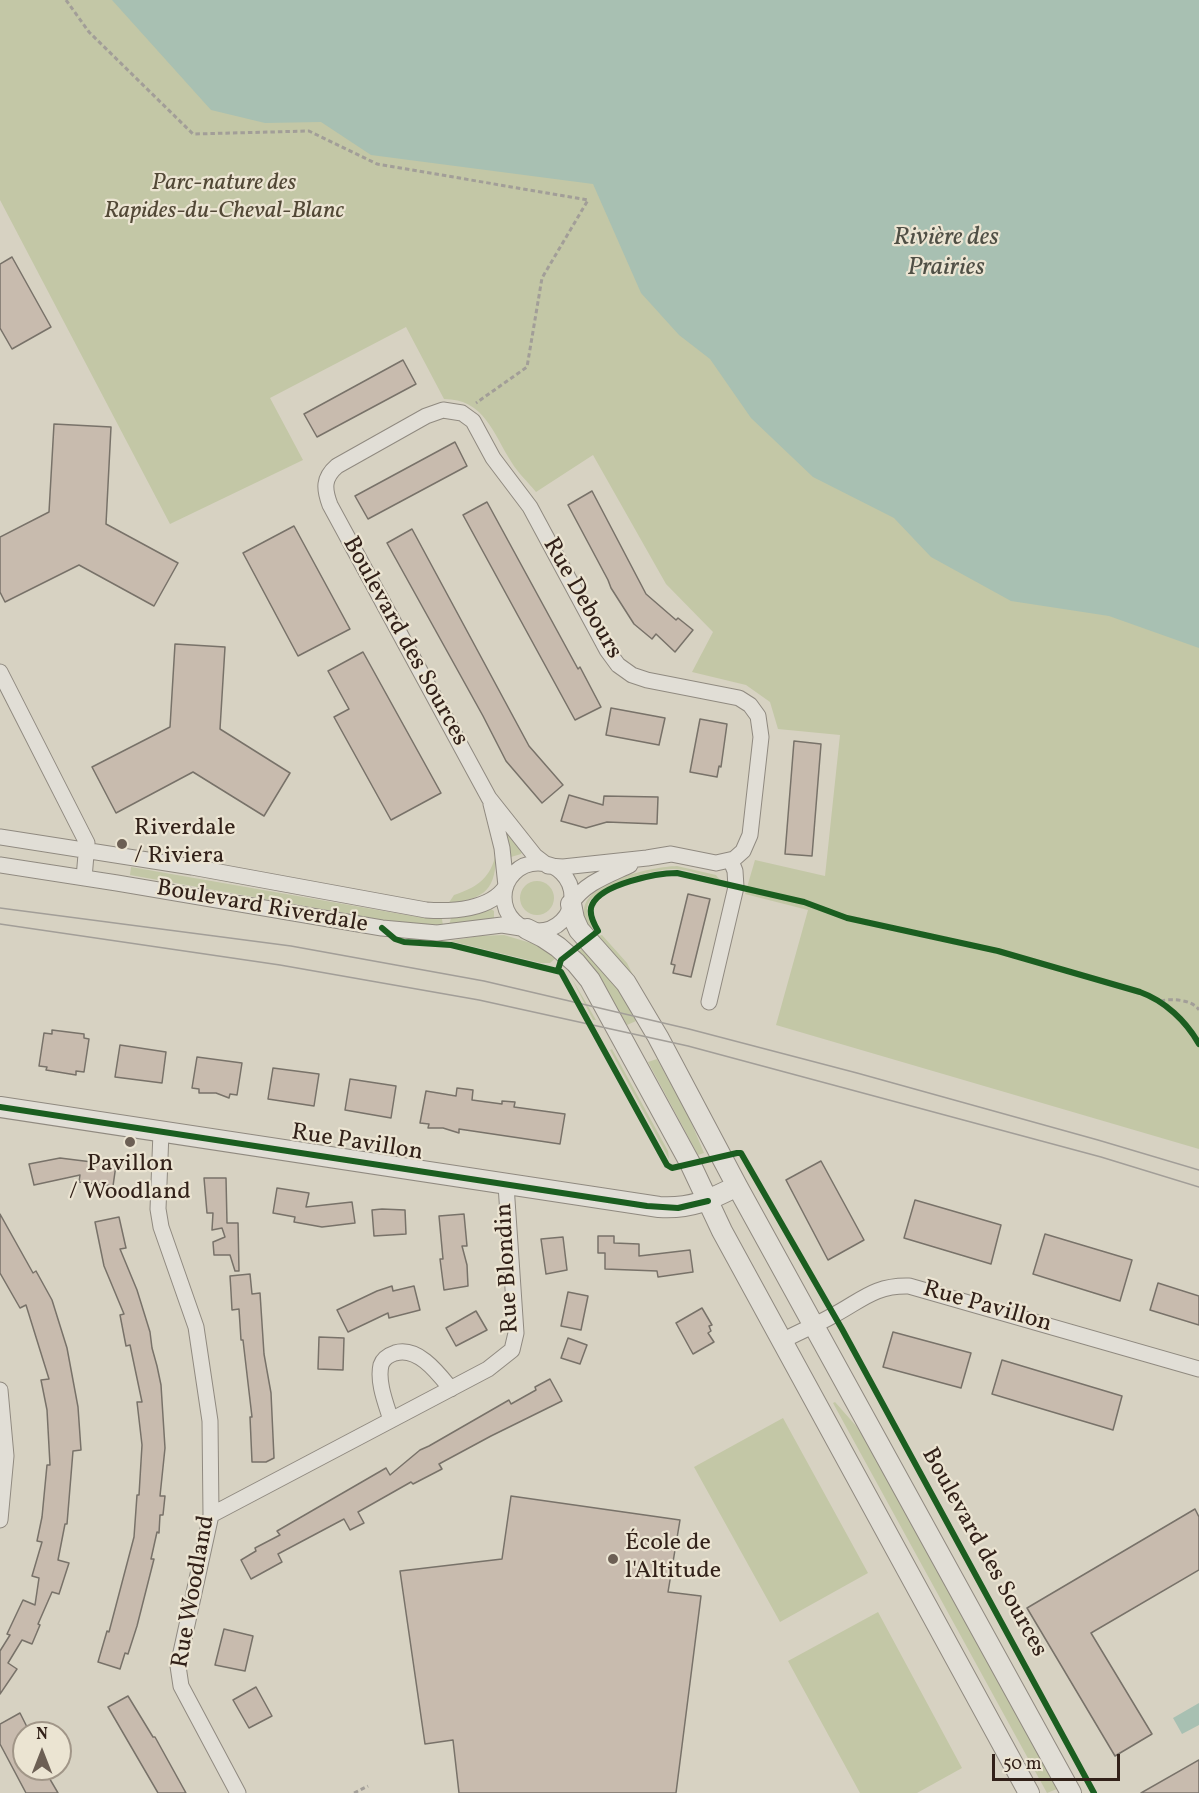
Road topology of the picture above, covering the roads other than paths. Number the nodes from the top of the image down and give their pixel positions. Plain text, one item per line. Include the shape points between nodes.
1 (325, 483) joint
2 (0, 672) edge
3 (489, 798) junction
4 (0, 837) edge
5 (87, 851) junction
6 (647, 858) junction
7 (731, 861) junction
8 (0, 865) edge
9 (548, 866) junction
10 (84, 878) junction
11 (506, 886) junction
12 (571, 904) junction
13 (527, 929) junction
14 (709, 1002) dead end
15 (0, 1107) edge
16 (160, 1132) junction
17 (506, 1185) junction
18 (737, 1186) junction
19 (708, 1201) junction
20 (814, 1324) junction
21 (782, 1341) junction
22 (1199, 1369) edge
23 (451, 1389) junction
24 (0, 1390) edge
25 (391, 1420) junction
26 (211, 1515) junction
27 (0, 1520) edge
28 (238, 1793) edge
29 (1029, 1793) edge
30 (1071, 1793) edge

1 - 3 street, Boulevard des Sources via 330,505
1 - 7 street, Rue Debours via 337,466 426,416 443,410 462,413 473,421 493,458 530,507 618,665 647,680 739,698 758,716 761,737 750,835 743,851
2 - 5 street via 87,843
3 - 9 street, Boulevard des Sources via 535,856
3 - 11 street, Boulevard des Sources via 502,848
4 - 5 street, Boulevard Riverdale
5 - 10 street
5 - 11 street, Boulevard Riverdale via 426,910 477,905 497,896
6 - 7 street via 675,854
6 - 9 street
6 - 12 street via 594,882
7 - 14 street via 736,887
8 - 10 street, Boulevard Riverdale
9 - 11 street via 526,865 514,873
9 - 12 street via 566,880
10 - 13 street, Boulevard Riverdale via 409,932 446,933 502,925
11 - 13 street via 506,910
12 - 13 street via 556,926
12 - 18 street, Boulevard des Sources via 579,930 618,973 647,1017
13 - 19 street via 558,947 590,980
15 - 16 street, Rue Pavillon
16 - 17 street, Rue Pavillon
16 - 26 street, Rue Woodland via 158,1209 196,1327 210,1421
17 - 19 street, Rue Pavillon via 659,1207 678,1208
17 - 23 street, Rue Blondin via 516,1333 512,1350 488,1369
18 - 19 street, Rue Pavillon
18 - 20 street, Boulevard des Sources
19 - 21 street
20 - 21 street, Rue Pavillon
20 - 22 street, Rue Pavillon via 874,1291 909,1286
20 - 30 street, Boulevard des Sources
21 - 29 street
23 - 25 street, Rue Blondin
23 - 25 street via 420,1358 408,1352 389,1355 381,1365 380,1376
24 - 27 street via 6,1456
25 - 26 street, Rue Blondin
26 - 28 street, Rue Woodland via 178,1666 181,1686

